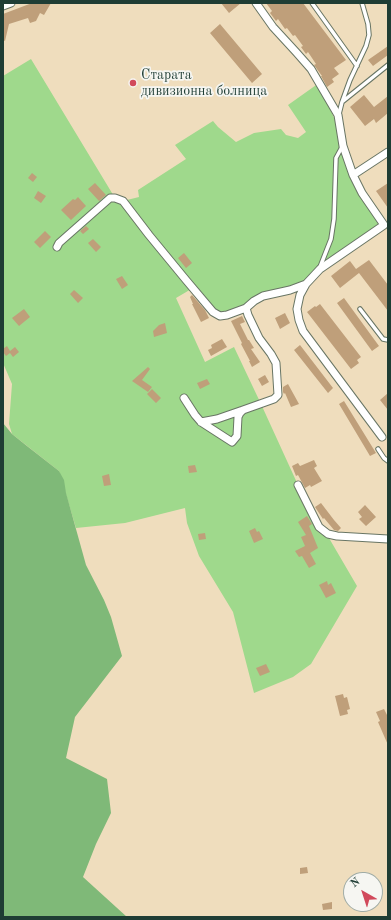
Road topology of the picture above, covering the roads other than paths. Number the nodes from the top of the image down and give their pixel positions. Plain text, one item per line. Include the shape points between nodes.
1 (11, 3) edge
2 (256, 3) edge
3 (312, 3) edge
4 (362, 3) edge
5 (3, 6) edge
6 (388, 65) edge
7 (357, 66) junction
8 (342, 102) junction
9 (338, 115) junction
10 (343, 146) junction
11 (388, 152) edge
12 (353, 175) junction
13 (386, 227) edge
14 (57, 247) dead end
15 (320, 269) junction
16 (306, 284) junction
17 (246, 308) junction
18 (360, 309) dead end
19 (388, 340) edge
20 (184, 398) dead end
21 (243, 410) junction
22 (201, 422) junction
23 (382, 437) dead end
24 (378, 449) dead end
25 (388, 461) edge
26 (298, 485) dead end
27 (388, 539) edge

1 - 5 street
2 - 9 street via 273,27 311,69
3 - 7 lane
4 - 7 lane via 369,35
6 - 8 lane
7 - 8 lane
8 - 9 lane
9 - 10 street
10 - 12 street
10 - 15 lane via 336,158 331,239
11 - 12 street
12 - 13 street via 362,193
13 - 15 street
14 - 17 street via 110,198 115,198 123,201 213,312 220,316
15 - 16 street
16 - 17 street via 263,296
16 - 23 street via 297,309 303,331
17 - 21 street via 260,338 276,363 278,395 274,400
18 - 19 lane via 383,339
20 - 22 street
21 - 22 street
21 - 22 street via 238,418 237,436 232,442
24 - 25 lane
26 - 27 street via 319,527 328,534

